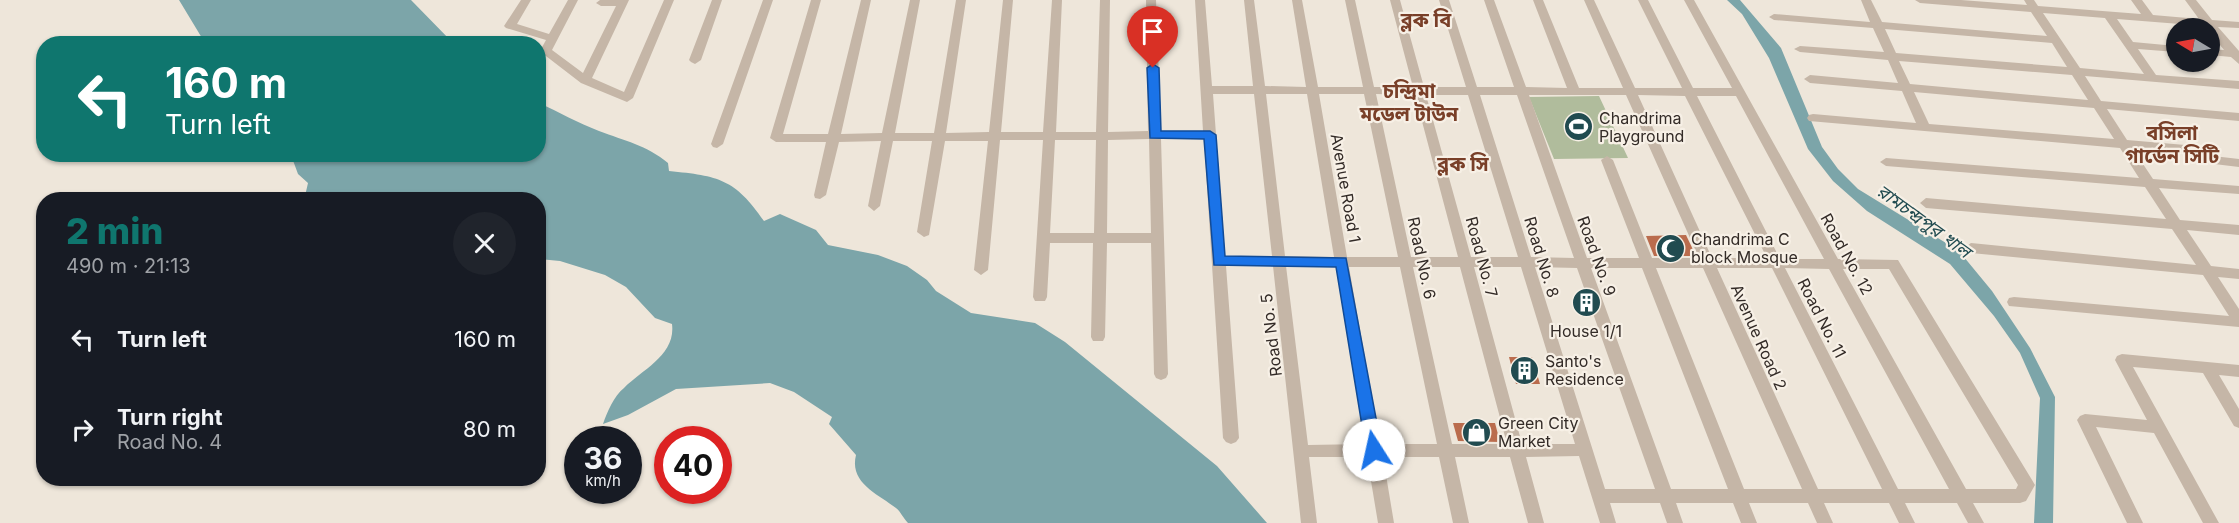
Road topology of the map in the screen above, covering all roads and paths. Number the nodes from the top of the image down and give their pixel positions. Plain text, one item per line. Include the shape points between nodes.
1 (526, 0) edge
2 (573, 0) edge
3 (669, 0) edge
4 (717, 0) edge
5 (768, 0) edge
6 (816, 0) edge
7 (866, 0) edge
8 (915, 0) edge
9 (961, 0) edge
10 (1008, 0) edge
11 (1057, 0) edge
12 (1105, 0) edge
13 (1151, 0) edge
14 (1200, 0) edge
15 (1249, 0) edge
16 (1297, 0) edge
17 (1350, 0) edge
18 (1395, 0) edge
19 (1444, 0) edge
20 (1489, 0) edge
21 (1538, 0) edge
22 (1589, 0) edge
23 (1643, 0) edge
24 (1689, 0) edge
25 (1866, 0) edge
26 (1920, 0) edge
27 (1927, 0) edge
28 (2084, 0) edge
29 (2136, 0) edge
30 (2190, 0) edge
31 (623, 1) edge
32 (601, 3) dead end
33 (1984, 3) edge
34 (2032, 5) edge
35 (2094, 14) junction
36 (2109, 15) junction
37 (1774, 17) dead end
38 (2150, 18) junction
39 (2205, 18) edge
40 (2166, 19) edge
41 (2220, 24) edge
42 (2239, 25) edge
43 (1878, 26) junction
44 (543, 36) edge
45 (2220, 36) edge
46 (546, 37) edge
47 (554, 39) junction
48 (2055, 40) junction
49 (2129, 45) junction
50 (2166, 48) edge
51 (1800, 49) dead end
52 (2220, 53) edge
53 (1892, 56) junction
54 (2238, 56) edge
55 (695, 60) dead end
56 (2076, 71) junction
57 (2152, 77) junction
58 (1810, 79) dead end
59 (585, 80) junction
60 (2239, 85) edge
61 (1906, 88) junction
62 (1207, 90) junction
63 (1259, 90) junction
64 (1312, 90) junction
65 (1369, 90) junction
66 (1420, 91) junction
67 (1473, 91) junction
68 (1521, 91) junction
69 (1575, 92) junction
70 (1631, 92) junction
71 (1690, 92) junction
72 (1739, 92) junction
73 (2098, 104) junction
74 (2239, 117) edge
75 (1813, 118) dead end
76 (1924, 127) junction
77 (1210, 135) junction
78 (995, 136) junction
79 (1049, 136) junction
80 (1102, 136) junction
81 (1155, 136) junction
82 (834, 137) junction
83 (886, 137) junction
84 (939, 137) junction
85 (717, 144) dead end
86 (2123, 144) junction
87 (1607, 160) dead end
88 (1886, 162) dead end
89 (2239, 163) edge
90 (2149, 183) junction
91 (2239, 190) edge
92 (820, 195) dead end
93 (1926, 203) dead end
94 (874, 206) dead end
95 (2177, 225) junction
96 (2239, 231) edge
97 (924, 232) dead end
98 (1044, 238) junction
99 (1100, 238) junction
100 (1157, 238) junction
101 (1971, 248) dead end
102 (1219, 261) junction
103 (1279, 261) junction
104 (1342, 262) junction
105 (1406, 262) junction
106 (1466, 262) junction
107 (1526, 262) junction
108 (1582, 263) junction
109 (1648, 263) junction
110 (1708, 263) junction
111 (1776, 263) junction
112 (1833, 264) junction
113 (981, 270) dead end
114 (2207, 271) junction
115 (2239, 274) edge
116 (1041, 297) dead end
117 (2014, 302) dead end
118 (2239, 321) edge
119 (1098, 337) dead end
120 (2206, 368) junction
121 (2239, 371) edge
122 (1161, 374) dead end
123 (2239, 422) edge
124 (2159, 427) junction
125 (1231, 438) dead end
126 (1374, 450) junction
127 (1445, 450) junction
128 (1516, 450) junction
129 (1585, 450) junction
130 (1301, 451) junction
131 (1599, 496) junction
132 (1665, 496) junction
133 (1738, 496) junction
134 (1813, 496) junction
135 (1894, 496) junction
136 (1961, 496) junction
137 (1309, 523) edge
138 (1386, 523) edge
139 (1461, 523) edge
140 (1536, 523) edge
141 (1608, 523) edge
142 (1675, 523) edge
143 (1749, 523) edge
144 (1825, 523) edge
145 (1907, 523) edge
146 (1976, 523) edge
147 (2135, 523) edge
148 (2211, 523) edge

1 - 44 street via 510,27
2 - 47 street
3 - 59 street via 627,98
4 - 55 street
5 - 85 street
6 - 82 street via 776,138
7 - 82 street
8 - 83 street
9 - 84 street
10 - 78 street
11 - 79 street
12 - 80 street
13 - 81 street
14 - 62 street
15 - 63 street, Road No. 5
16 - 64 street, Avenue Road 1
17 - 65 street, Road No. 6
18 - 66 street, Road No. 7
19 - 67 street, Road No. 8
20 - 68 street, Road No. 9
21 - 69 street
22 - 70 street, Avenue Road 2
23 - 71 street, Road No. 11
24 - 72 street, Road No. 12
25 - 43 street
26 - 27 street
27 - 33 street
28 - 35 street
29 - 38 street
30 - 39 street
31 - 32 street
31 - 59 street
33 - 34 street
34 - 35 street
34 - 48 street
35 - 36 street
36 - 38 street
36 - 49 street
37 - 43 street
38 - 40 street
41 - 42 street
43 - 48 street
43 - 53 street
45 - 54 street
46 - 47 street
47 - 59 street via 546,51
48 - 56 street
49 - 50 street
49 - 57 street
51 - 53 street
52 - 54 street
53 - 56 street
53 - 61 street
56 - 57 street
56 - 73 street
57 - 60 street
58 - 61 street
61 - 73 street
61 - 76 street
62 - 63 street
62 - 77 street
63 - 64 street
63 - 103 street, Road No. 5
64 - 65 street
64 - 104 street, Avenue Road 1
65 - 66 street
65 - 105 street, Road No. 6
66 - 67 street
66 - 106 street, Road No. 7
67 - 68 street
67 - 107 street, Road No. 8
68 - 69 street
68 - 108 street, Road No. 9
69 - 70 street
70 - 71 street
70 - 110 street, Avenue Road 2
71 - 72 street
71 - 111 street, Road No. 11
72 - 112 street, Road No. 12
73 - 74 street
73 - 86 street
75 - 76 street
76 - 86 street
77 - 81 street
77 - 102 street
78 - 79 street
78 - 84 street
78 - 113 street
79 - 80 street
79 - 98 street
80 - 81 street
80 - 99 street
81 - 100 street
82 - 83 street
82 - 92 street
83 - 84 street
83 - 94 street
84 - 97 street
86 - 89 street via 2197,150 2210,160
86 - 90 street
87 - 109 street
88 - 90 street
90 - 91 street
90 - 95 street
93 - 95 street
95 - 96 street
95 - 114 street
98 - 99 street
98 - 116 street
99 - 100 street
99 - 119 street
100 - 122 street
101 - 114 street
102 - 103 street
102 - 125 street
103 - 104 street
103 - 130 street, Road No. 5
104 - 105 street
104 - 126 street, Avenue Road 1
105 - 106 street
105 - 127 street, Road No. 6
106 - 107 street
106 - 128 street, Road No. 7
107 - 108 street
107 - 129 street, Road No. 8
108 - 109 street
108 - 132 street, Road No. 9
109 - 110 street
109 - 133 street
110 - 111 street
110 - 134 street, Avenue Road 2
111 - 112 street
111 - 135 street, Road No. 11
112 - 136 street, Road No. 12
112 - 136 street via 1893,264 2027,484 2020,496
114 - 115 street
114 - 118 street
117 - 118 street
120 - 121 street
120 - 123 street
120 - 124 street via 2122,360
124 - 147 street via 2085,420
124 - 148 street
126 - 127 street
126 - 130 street
126 - 138 street, Avenue Road 1
127 - 128 street
127 - 139 street, Road No. 6
128 - 129 street
128 - 140 street, Road No. 7
129 - 131 street, Road No. 8
130 - 137 street, Road No. 5
131 - 132 street
131 - 141 street, Road No. 8
132 - 133 street
132 - 142 street, Road No. 9
133 - 134 street
133 - 143 street
134 - 135 street
134 - 144 street, Avenue Road 2
135 - 136 street
135 - 145 street, Road No. 11
136 - 146 street, Road No. 12

